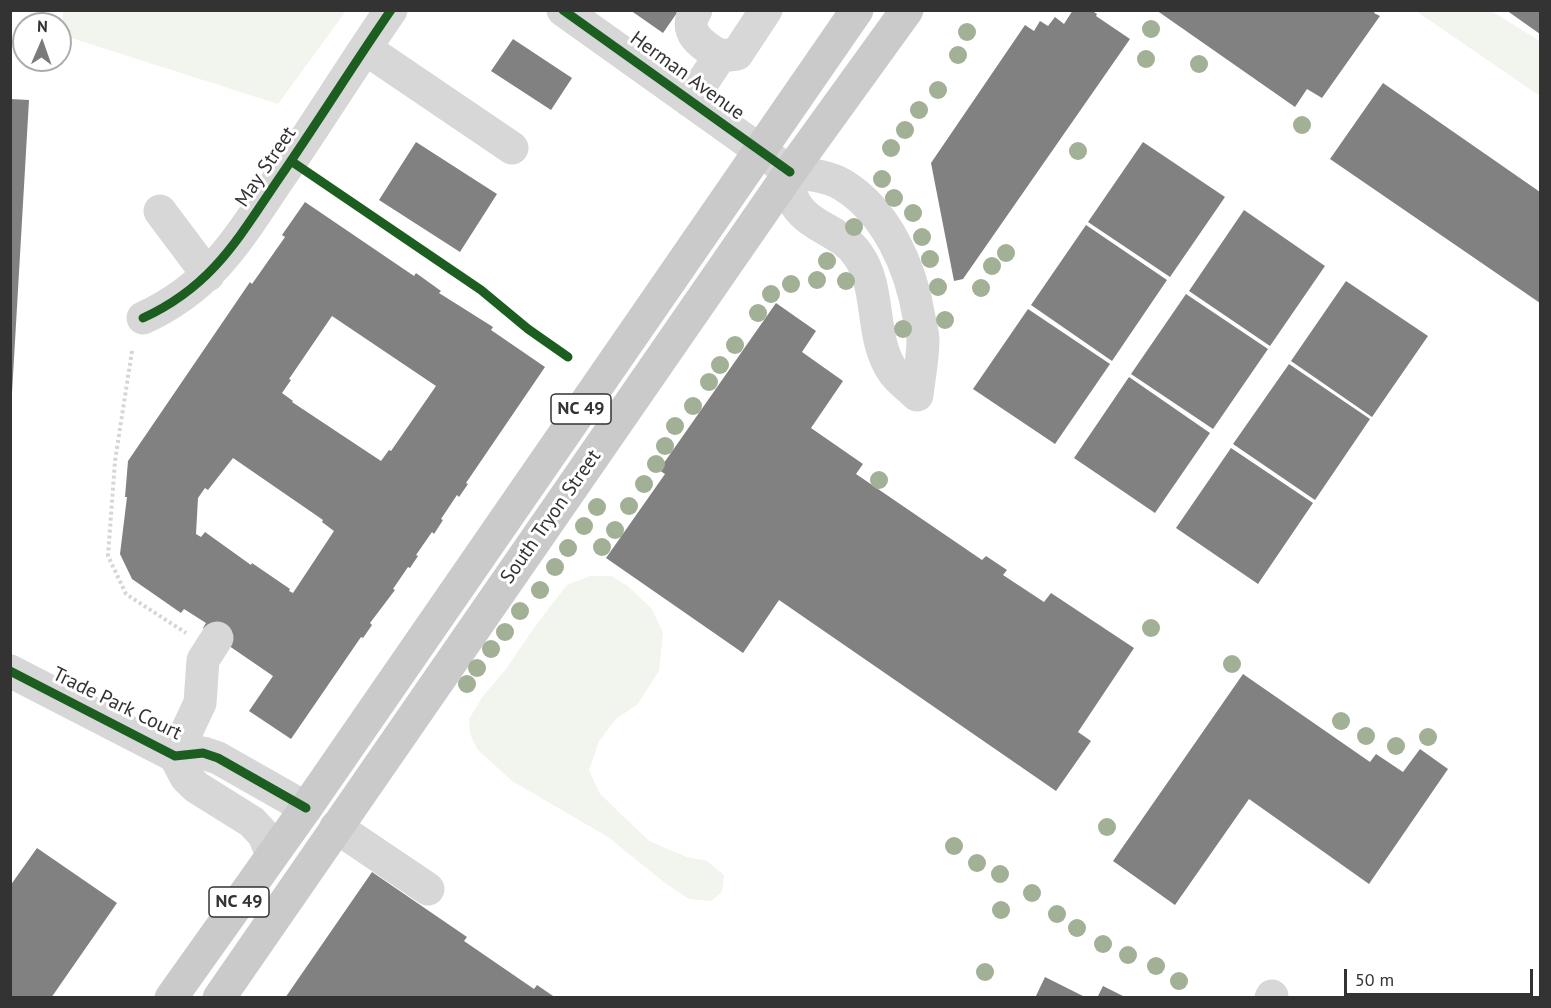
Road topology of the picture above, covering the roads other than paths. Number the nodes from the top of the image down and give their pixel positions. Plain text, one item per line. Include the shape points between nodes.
1 (391, 10) edge
2 (563, 10) edge
3 (696, 10) edge
4 (766, 10) edge
5 (857, 10) edge
6 (907, 10) edge
7 (366, 49) junction
8 (720, 56) junction
9 (690, 101) junction
10 (512, 148) dead end
11 (760, 150) junction
12 (790, 172) junction
13 (160, 211) dead end
14 (208, 275) junction
15 (143, 318) dead end
16 (205, 638) road end
17 (10, 671) edge
18 (175, 756) junction
19 (306, 808) junction
20 (336, 827) junction
21 (272, 855) junction
22 (428, 889) dead end
23 (171, 998) edge
24 (219, 998) edge

1 - 7 street, May Street
2 - 9 street, Herman Avenue
3 - 8 street via 692,29 696,40
4 - 8 street via 737,54
5 - 11 main road, South Tryon Street / NC 49
6 - 12 main road, South Tryon Street / NC 49
7 - 10 street
7 - 14 street, May Street via 240,237
8 - 9 street
9 - 11 street, Herman Avenue
11 - 12 street, Herman Avenue
11 - 19 main road, South Tryon Street / NC 49
12 - 12 street via 792,198 806,217 858,254 868,276 882,348 894,372 917,395 923,339 917,304 901,257 887,231 864,202 842,184
12 - 20 main road, South Tryon Street / NC 49
13 - 14 street
14 - 15 street, May Street via 164,309
16 - 18 street via 200,703
17 - 18 street, Trade Park Court
18 - 19 street, Trade Park Court via 203,753 218,758
18 - 21 street, Trade Park Court via 196,787 252,822 264,836
19 - 20 main road, Trade Park Court
19 - 21 main road, South Tryon Street / NC 49
20 - 22 street
20 - 24 main road, South Tryon Street / NC 49
21 - 23 main road, South Tryon Street / NC 49

